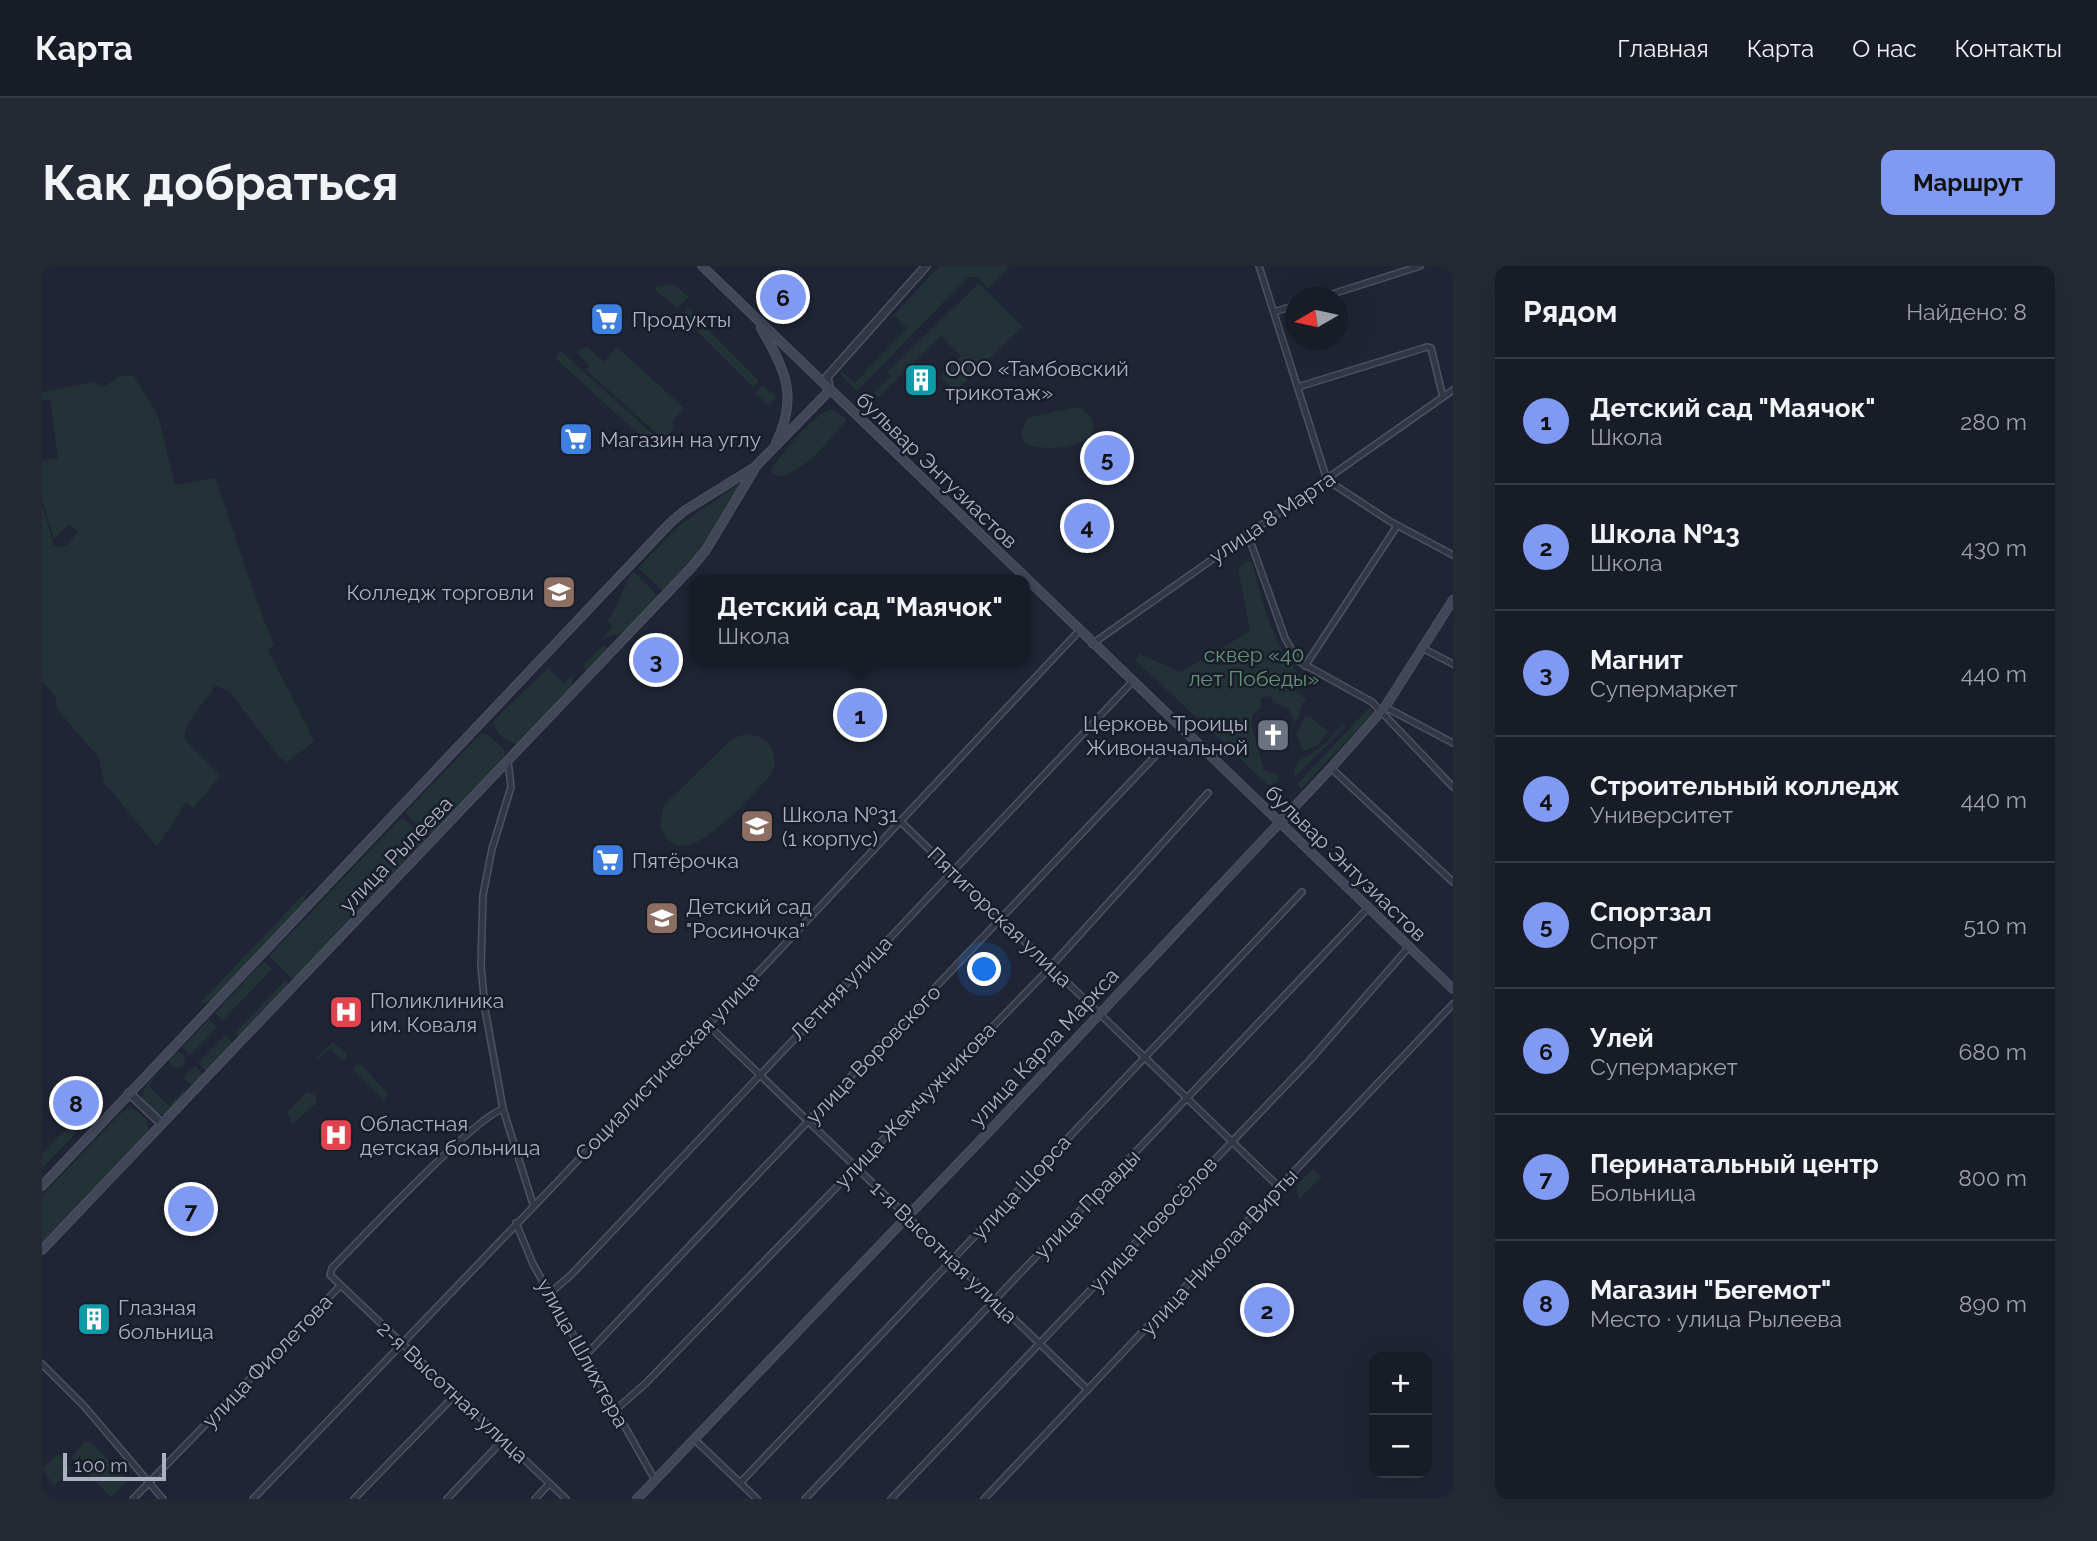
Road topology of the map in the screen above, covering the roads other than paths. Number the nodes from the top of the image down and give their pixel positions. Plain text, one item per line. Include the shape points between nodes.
1 (702, 266) edge
2 (926, 266) edge
3 (1259, 266) edge
4 (1420, 266) edge
5 (1348, 289) edge
6 (1285, 308) edge
7 (1274, 312) junction
8 (755, 318) junction
9 (1298, 387) junction
10 (830, 390) junction
11 (1453, 390) edge
12 (1443, 397) junction
13 (771, 452) junction
14 (755, 467) junction
15 (1327, 480) junction
16 (1397, 526) junction
17 (1247, 532) junction
18 (1453, 555) edge
19 (1020, 575) edge
20 (1030, 584) edge
21 (1453, 600) edge
22 (1079, 632) junction
23 (1092, 644) junction
24 (1422, 648) junction
25 (1453, 664) edge
26 (1306, 666) junction
27 (1132, 682) junction
28 (1383, 710) junction
29 (1453, 743) edge
30 (1161, 750) dead end
31 (508, 761) junction
32 (1331, 768) junction
33 (1453, 786) edge
34 (1208, 793) dead end
35 (1278, 821) junction
36 (901, 822) junction
37 (952, 872) junction
38 (1453, 882) edge
39 (1302, 892) dead end
40 (1368, 908) junction
41 (1002, 919) junction
42 (1409, 947) junction
43 (1051, 966) junction
44 (1453, 989) edge
45 (1453, 1004) edge
46 (1099, 1013) junction
47 (709, 1025) junction
48 (1144, 1056) junction
49 (759, 1073) junction
50 (129, 1093) junction
51 (1185, 1096) junction
52 (503, 1109) junction
53 (809, 1122) junction
54 (162, 1124) junction
55 (1231, 1141) junction
56 (855, 1166) junction
57 (42, 1186) edge
58 (1280, 1188) junction
59 (533, 1204) junction
60 (908, 1216) junction
61 (516, 1223) junction
62 (42, 1250) edge
63 (953, 1260) junction
64 (339, 1287) junction
65 (550, 1294) junction
66 (994, 1300) junction
67 (403, 1342) junction
68 (1039, 1343) junction
69 (584, 1357) junction
70 (42, 1364) edge
71 (1088, 1390) junction
72 (456, 1394) junction
73 (614, 1411) junction
74 (504, 1439) junction
75 (694, 1439) junction
76 (655, 1480) junction
77 (740, 1483) junction
78 (147, 1484) junction
79 (550, 1484) junction
80 (133, 1499) edge
81 (163, 1499) edge
82 (253, 1499) edge
83 (354, 1499) edge
84 (447, 1499) edge
85 (535, 1499) edge
86 (566, 1499) edge
87 (637, 1499) edge
88 (757, 1499) edge
89 (805, 1499) edge
90 (891, 1499) edge
91 (984, 1499) edge

1 - 8 main road, бульвар Энтузиастов
2 - 10 street, улица Рылеева via 827,377
3 - 7 street
4 - 5 street
6 - 7 street
7 - 9 street
8 - 10 main road, бульвар Энтузиастов
8 - 13 main road via 788,383 785,416
9 - 12 street via 1427,347
9 - 15 street
10 - 13 main road, улица Рылеева
10 - 19 main road, бульвар Энтузиастов
11 - 12 street, улица 8 Марта
12 - 15 street, улица 8 Марта
13 - 14 main road, улица Рылеева
14 - 31 main road, улица Рылеева via 691,568
14 - 50 main road, улица Рылеева via 670,523
15 - 16 street
15 - 17 street, улица 8 Марта
16 - 18 street
16 - 26 street
17 - 23 street, улица 8 Марта
17 - 26 street via 1285,638
20 - 22 main road, бульвар Энтузиастов
21 - 24 main road, улица Карла Маркса
22 - 23 main road, бульвар Энтузиастов
22 - 36 street, Социалистическая улица
23 - 27 main road, бульвар Энтузиастов
24 - 25 street
24 - 28 main road, улица Карла Маркса
26 - 28 street
27 - 35 main road, бульвар Энтузиастов
27 - 37 street, Летняя улица
28 - 29 street
28 - 32 main road, улица Карла Маркса
28 - 33 street
30 - 41 street, улица Воровского
31 - 52 street via 511,787 492,849 480,933 485,1009
31 - 54 main road, улица Рылеева
32 - 35 main road, улица Карла Маркса
32 - 38 street
34 - 43 street, улица Жемчужникова
35 - 40 main road, бульвар Энтузиастов
35 - 46 main road, улица Карла Маркса
36 - 37 street, Пятигорская улица
36 - 47 street, Социалистическая улица
37 - 41 street, Пятигорская улица
37 - 49 street, Летняя улица
39 - 48 street, улица Щорса
40 - 42 main road, бульвар Энтузиастов
40 - 51 street, улица Правды
41 - 43 street, Пятигорская улица
41 - 53 street, улица Воровского
42 - 44 main road, бульвар Энтузиастов
42 - 55 street, улица Новосёлов
43 - 46 street, Пятигорская улица
43 - 56 street, улица Жемчужникова
45 - 58 street, улица Николая Вирты
46 - 48 street, Пятигорская улица
46 - 60 main road, улица Карла Маркса
47 - 49 street, 1-я Высотная улица
47 - 59 street, Социалистическая улица
48 - 51 street, Пятигорская улица
48 - 63 street, улица Щорса
49 - 53 street, 1-я Высотная улица
49 - 65 street, Летняя улица
50 - 54 street
50 - 57 main road, улица Рылеева
51 - 55 street, Пятигорская улица
51 - 66 street, улица Правды
52 - 59 street
52 - 64 street, улица Фиолетова via 493,1112 332,1268 330,1275
53 - 56 street, 1-я Высотная улица
53 - 69 street, улица Воровского
54 - 62 main road, улица Рылеева
55 - 58 street, Пятигорская улица
55 - 68 street, улица Новосёлов
56 - 60 street, 1-я Высотная улица
56 - 73 street, улица Жемчужникова
58 - 71 street, улица Николая Вирты
59 - 61 street, Социалистическая улица
60 - 63 street, 1-я Высотная улица
60 - 75 main road, улица Карла Маркса
61 - 65 street, улица Шлихтера
61 - 67 street, Социалистическая улица
63 - 66 street, 1-я Высотная улица
63 - 77 street, улица Щорса
64 - 67 street, 2-я Высотная улица
64 - 78 street, улица Фиолетова
65 - 69 street, улица Шлихтера
66 - 68 street, 1-я Высотная улица
66 - 89 street, улица Правды
67 - 72 street, 2-я Высотная улица
67 - 82 street, Социалистическая улица
68 - 71 street, 1-я Высотная улица
68 - 90 street, улица Новосёлов
69 - 73 street, улица Шлихтера
70 - 78 street via 84,1406
71 - 91 street, улица Николая Вирты
72 - 74 street, 2-я Высотная улица
72 - 83 street
73 - 76 street, улица Шлихтера
74 - 79 street, 2-я Высотная улица
74 - 84 street
75 - 76 main road, улица Карла Маркса
75 - 77 street
76 - 87 main road, улица Карла Маркса
77 - 88 street
78 - 80 street, улица Фиолетова
78 - 81 street
79 - 85 street
79 - 86 street, 2-я Высотная улица

